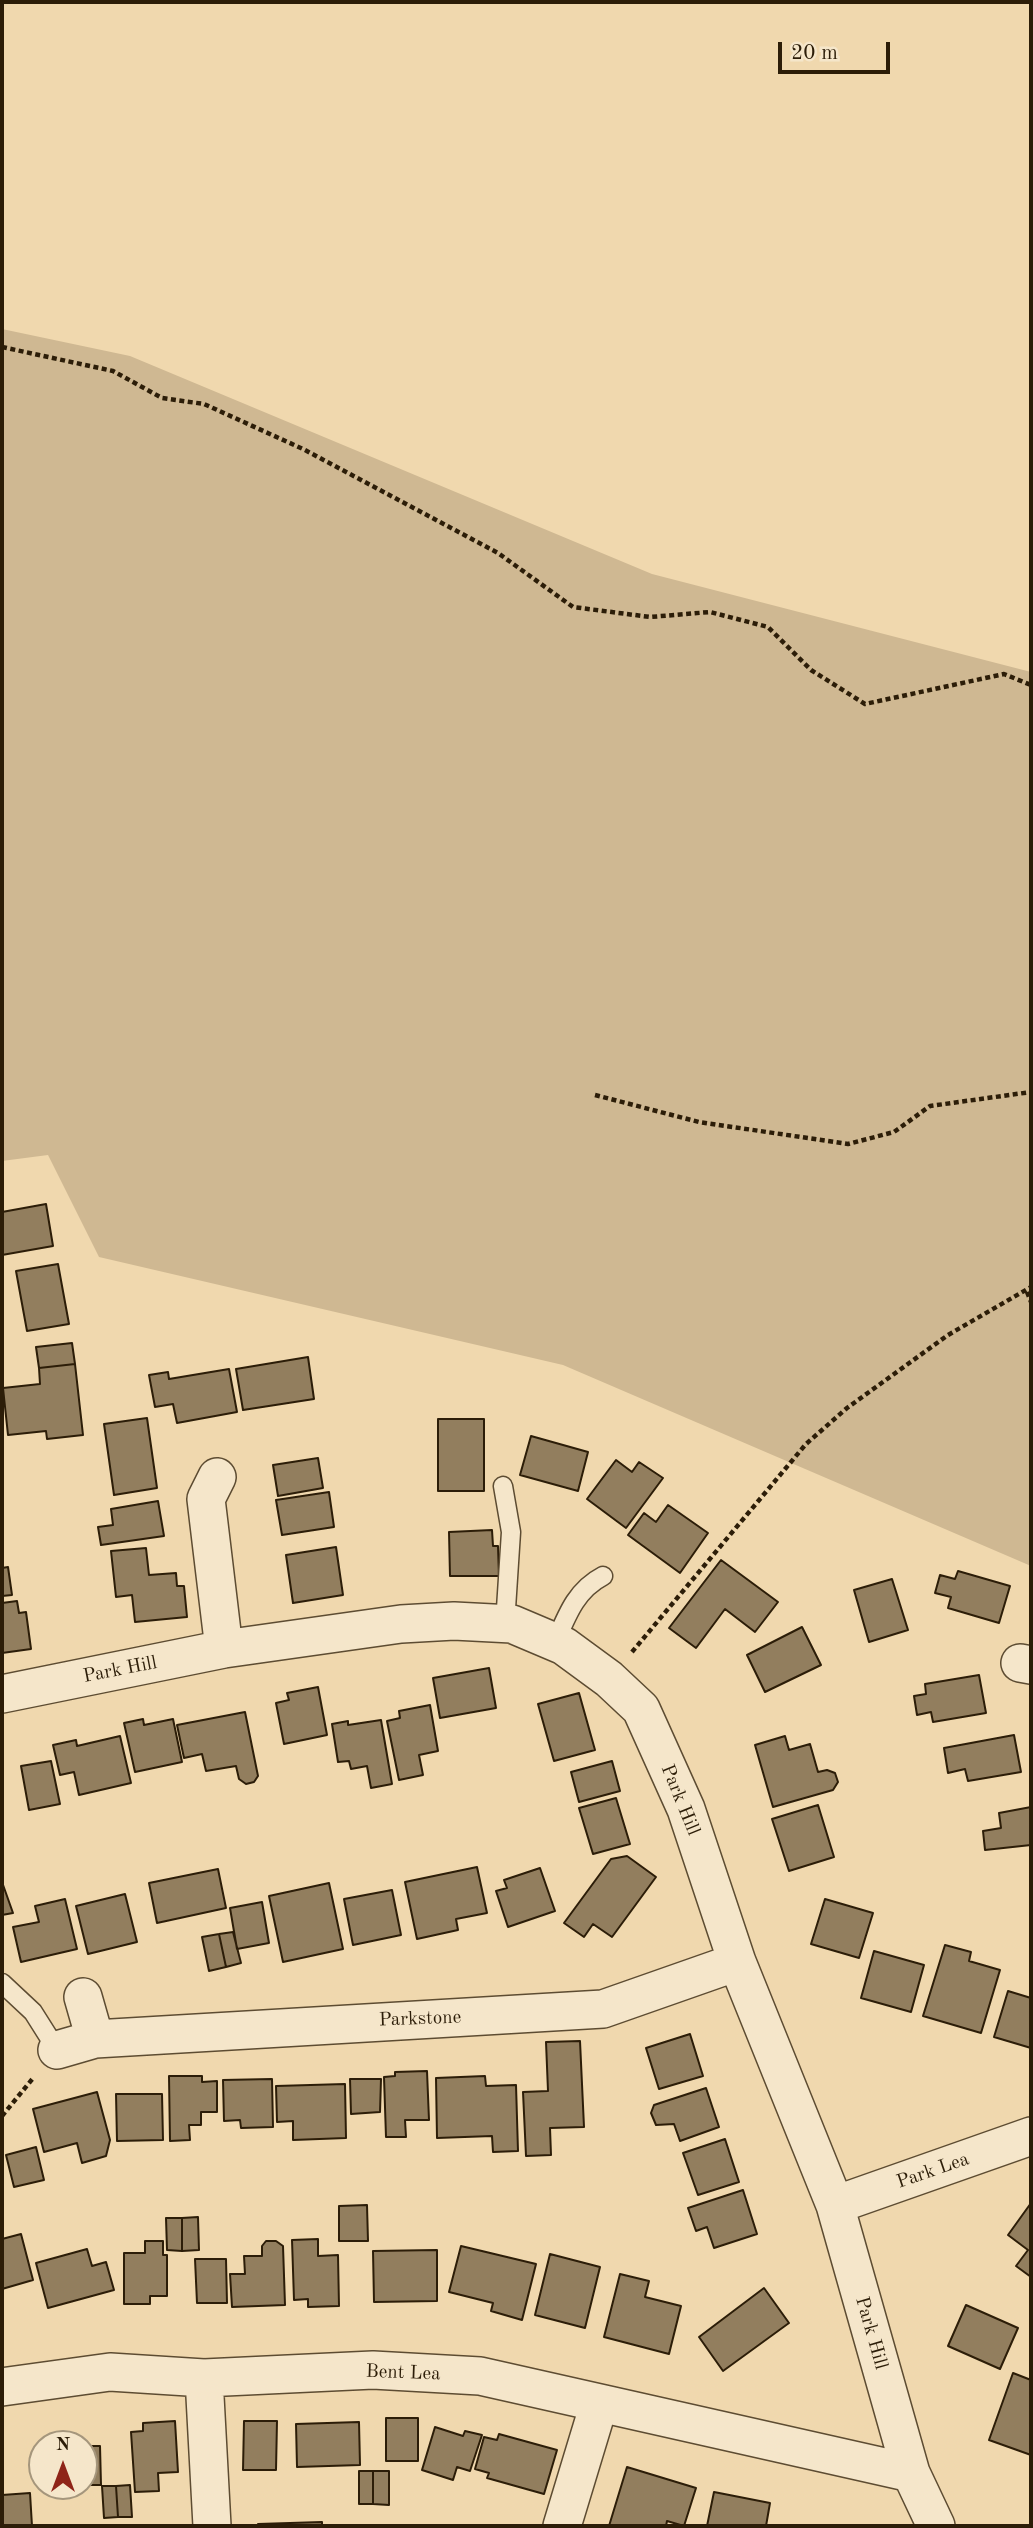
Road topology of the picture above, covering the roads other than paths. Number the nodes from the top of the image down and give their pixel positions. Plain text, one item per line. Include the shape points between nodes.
1 (217, 1476) dead end
2 (503, 1486) dead end
3 (603, 1576) dead end
4 (505, 1623) junction
5 (555, 1643) junction
6 (224, 1649) junction
7 (2, 1694) edge
8 (737, 1962) junction
9 (2, 1983) edge
10 (83, 1997) dead end
11 (95, 2039) junction
12 (57, 2050) joint
13 (1031, 2136) edge
14 (835, 2205) junction
15 (204, 2378) junction
16 (2, 2387) edge
17 (599, 2404) junction
18 (911, 2473) junction
19 (212, 2526) edge
20 (562, 2526) edge
21 (936, 2526) edge

1 - 6 street via 206,1499
2 - 4 lane via 511,1532
3 - 5 lane via 587,1584 578,1596
4 - 5 street, Park Hill
4 - 6 street, Park Hill via 401,1624
5 - 8 street, Park Hill via 609,1679 641,1709 686,1809
6 - 7 street, Park Hill
8 - 11 street, Parkstone via 603,2009
8 - 14 street, Park Hill
9 - 12 lane via 33,2012
10 - 11 street
11 - 12 street, Parkstone
13 - 14 street, Park Lea
14 - 18 street, Park Hill
15 - 16 street, Bent Lea via 110,2372
15 - 17 street, Bent Lea via 373,2370 480,2376
15 - 19 street
17 - 18 street, Bent Lea
17 - 20 street
18 - 21 street, Park Hill

